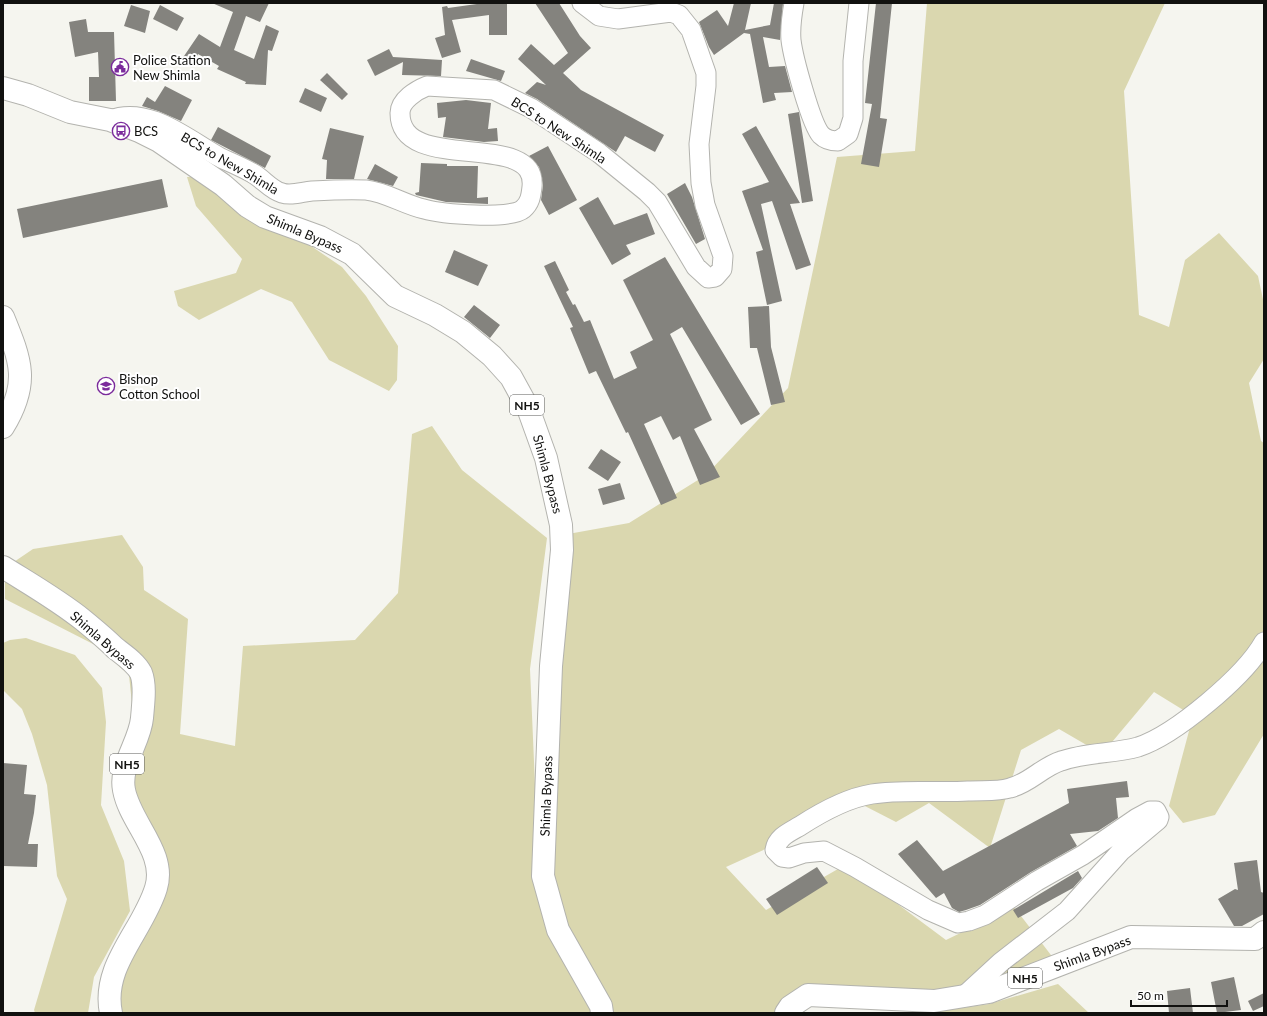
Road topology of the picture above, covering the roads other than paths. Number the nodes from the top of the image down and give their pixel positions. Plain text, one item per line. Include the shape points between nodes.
1 (582, 3) edge
2 (794, 3) edge
3 (859, 3) edge
4 (3, 88) edge
5 (110, 120) junction
6 (3, 318) edge
7 (3, 427) edge
8 (3, 566) edge
9 (1264, 642) edge
10 (1264, 932) edge
11 (964, 996) junction
12 (111, 1013) edge
13 (602, 1013) edge
14 (786, 1013) edge

1 - 5 street, BCS to New Shimla via 599,16 618,19 671,12 687,22 691,30 706,73 699,156 705,205 723,256 722,270 715,277 708,278 696,267 657,202 647,192 599,153 530,108 494,90 428,86 406,99 400,111 401,120 407,132 425,144 503,156 515,159 525,166 531,176 530,198 522,210 512,214 435,212 367,190 283,193 274,190 254,174 158,122 132,116 120,116
2 - 3 street via 791,38 795,62 815,125 823,137 833,141 846,137 853,118 853,62
4 - 5 highway, Shimla Bypass / NH5 via 70,112
5 - 13 highway, Shimla Bypass / NH5 via 159,141 265,217 320,237 352,254 394,296 435,315 463,332 492,356 511,378 528,408 546,458 561,525 562,550 551,666 543,876 558,930 601,1006
6 - 7 highway via 21,371 14,405
8 - 12 highway, Shimla Bypass / NH5 via 83,620 130,660 141,673 144,685 142,720 124,773 123,784 126,798 155,857 159,872 157,888 147,911 112,976 108,1000
9 - 11 street via 1244,671 1209,700 1168,732 1137,747 1068,759 1048,767 1029,781 1001,790 898,791 870,794 841,804 805,822 778,841 775,850 782,857 824,851 928,910 958,923 989,913 1137,818 1150,811 1156,811 1158,820 1121,851 1066,911 1001,962
10 - 11 highway, Shimla Bypass / NH5 via 1255,939 1131,937 989,992
11 - 14 highway, Shimla Bypass / NH5 via 934,1001 808,995 790,1007

